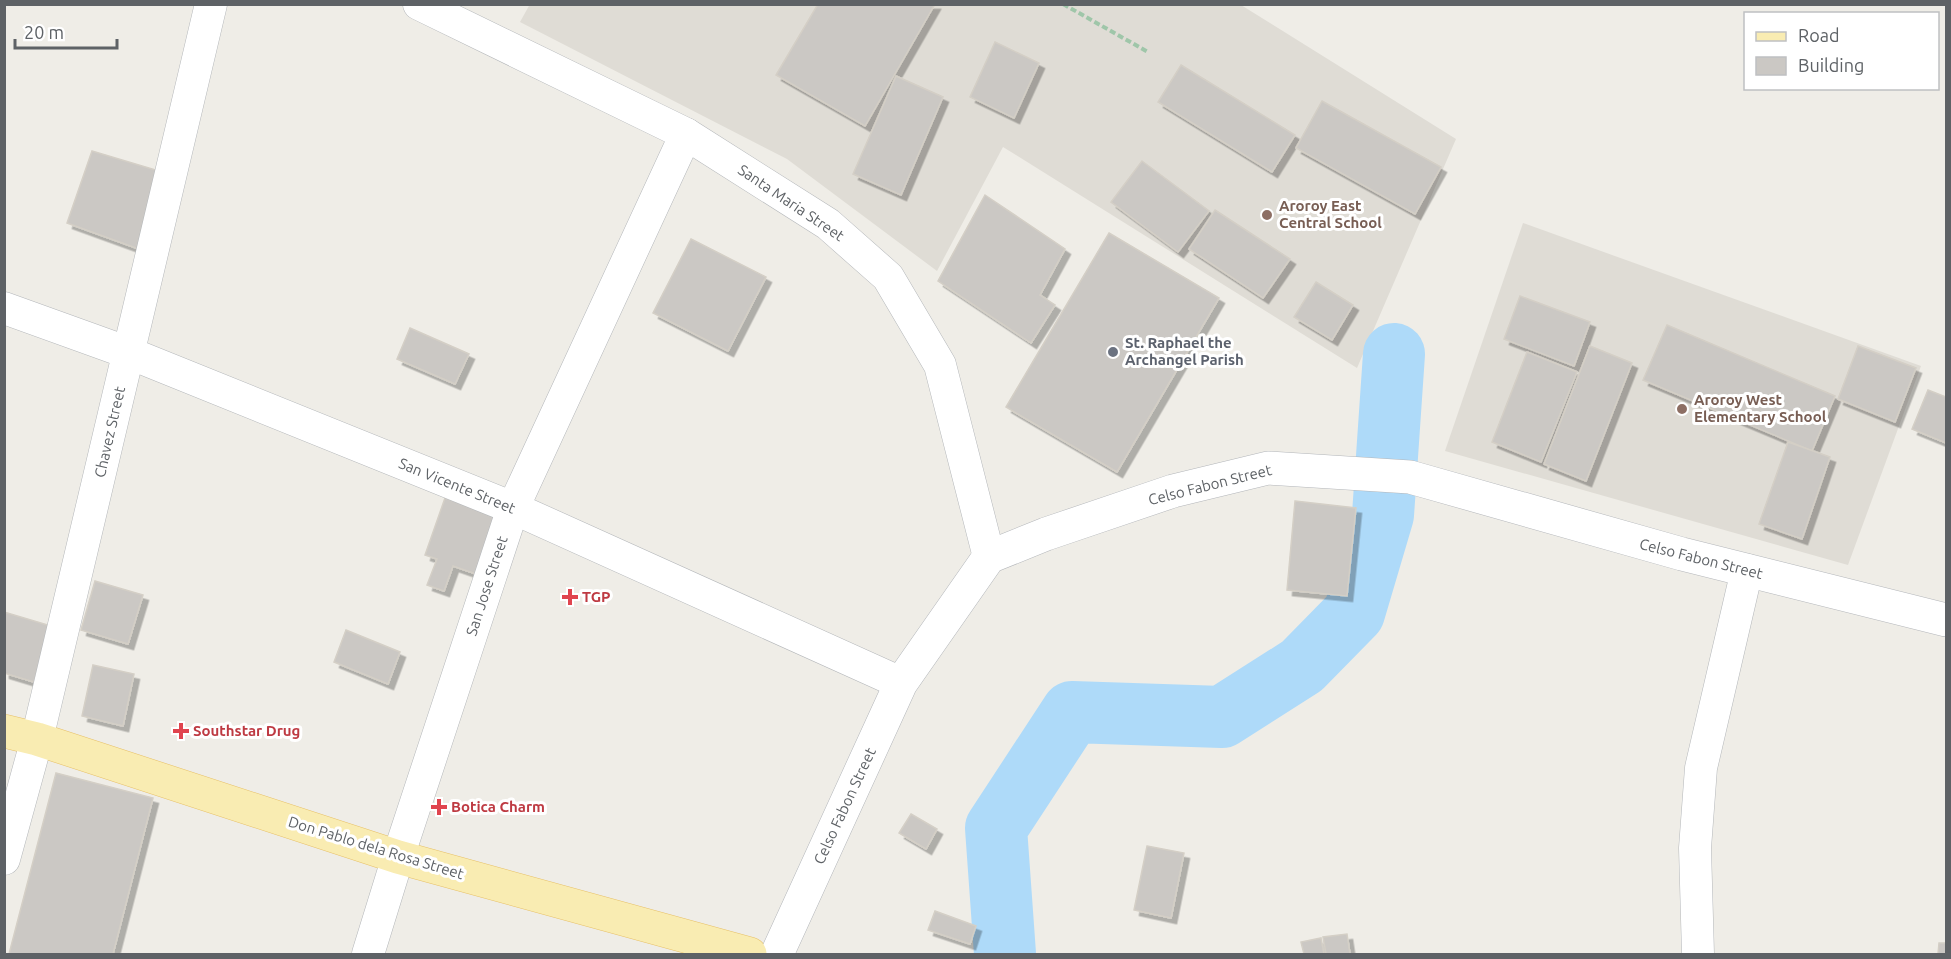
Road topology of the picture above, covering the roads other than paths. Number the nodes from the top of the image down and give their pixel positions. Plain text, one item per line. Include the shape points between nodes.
1 (211, 4) edge
2 (419, 4) edge
3 (686, 134) junction
4 (4, 308) edge
5 (129, 353) junction
6 (513, 508) junction
7 (989, 557) junction
8 (1747, 570) junction
9 (1947, 620) edge
10 (901, 683) junction
11 (4, 731) edge
12 (38, 739) junction
13 (398, 857) junction
14 (4, 859) edge
15 (368, 954) edge
16 (750, 954) edge
17 (777, 954) edge
18 (1698, 954) edge

1 - 5 street, Chavez Street
2 - 3 street, Santa Maria Street
3 - 6 street, San Jose Street
3 - 7 street, Santa Maria Street via 828,224 888,277 940,365
4 - 5 street, San Vicente Street
5 - 6 street, San Vicente Street
5 - 12 street, Chavez Street
6 - 10 street, San Vicente Street
6 - 13 street, San Jose Street
7 - 8 main road, Celso Fabon Street via 1173,491 1268,468 1410,477 1608,535
7 - 10 main road, Celso Fabon Street
8 - 9 main road, Celso Fabon Street
8 - 18 street via 1701,768 1695,848
10 - 17 main road, Celso Fabon Street
11 - 12 main road, Don Pablo dela Rosa Street
12 - 13 main road, Don Pablo dela Rosa Street
12 - 14 street, Chavez Street
13 - 15 street, San Jose Street
13 - 16 main road, Don Pablo dela Rosa Street

